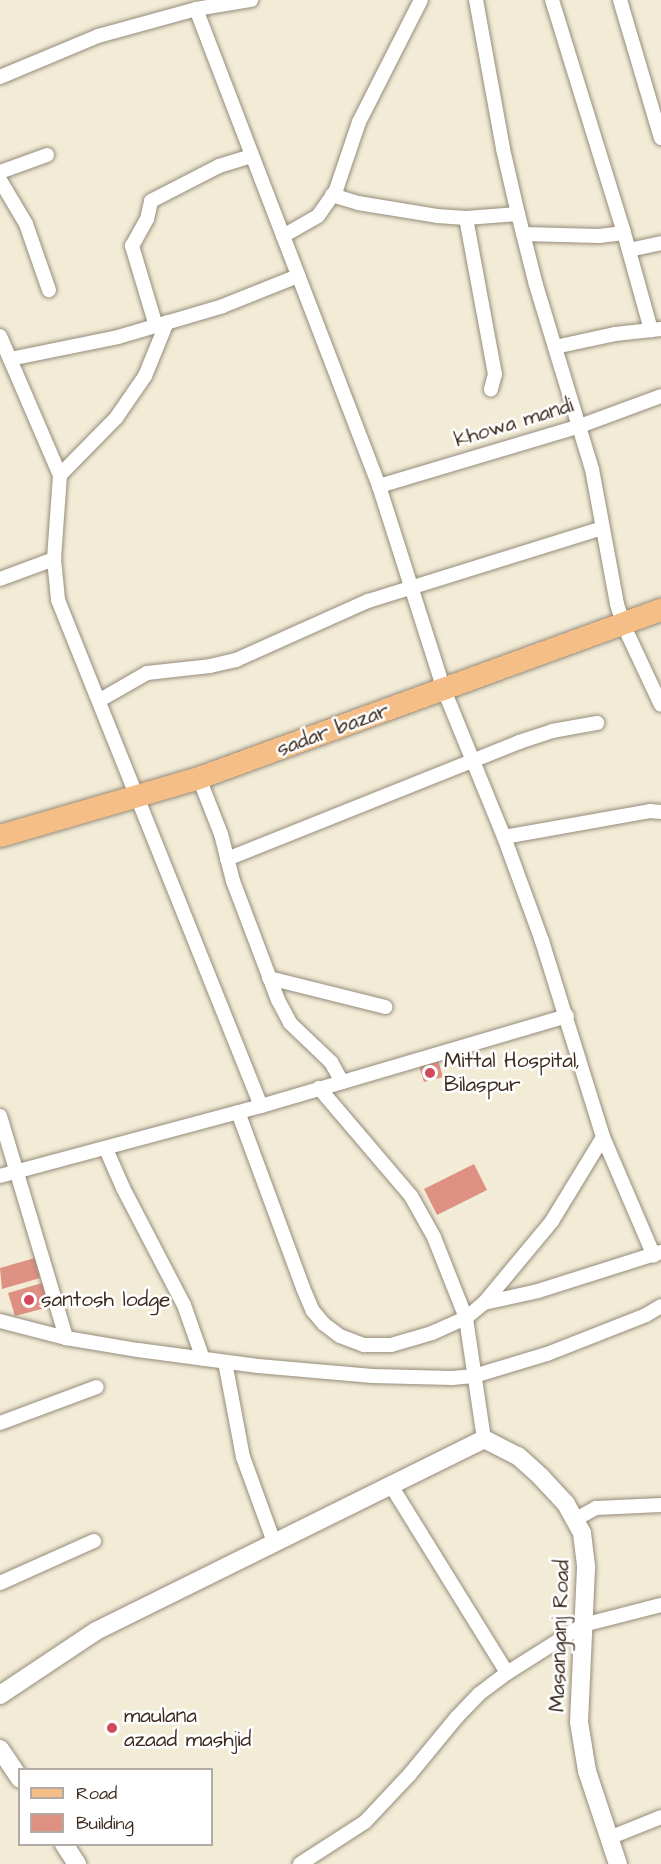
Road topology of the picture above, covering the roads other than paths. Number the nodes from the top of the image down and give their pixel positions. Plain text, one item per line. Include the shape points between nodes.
1 (251, 0) edge
2 (420, 0) edge
3 (476, 0) edge
4 (552, 0) edge
5 (620, 0) edge
6 (196, 9) junction
7 (0, 77) edge
8 (661, 138) edge
9 (47, 155) dead end
10 (252, 156) junction
11 (0, 172) edge
12 (0, 180) edge
13 (332, 195) junction
14 (518, 214) junction
15 (466, 218) junction
16 (624, 233) junction
17 (523, 234) junction
18 (283, 236) junction
19 (661, 243) edge
20 (629, 250) junction
21 (298, 276) junction
22 (49, 290) dead end
23 (161, 324) junction
24 (656, 330) edge
25 (0, 336) edge
26 (555, 347) junction
27 (10, 358) junction
28 (491, 389) dead end
29 (661, 396) edge
30 (580, 426) junction
31 (60, 475) junction
32 (379, 486) junction
33 (602, 528) junction
34 (54, 559) junction
35 (0, 579) edge
36 (412, 586) junction
37 (661, 610) edge
38 (623, 624) junction
39 (444, 690) junction
40 (100, 700) junction
41 (661, 705) edge
42 (597, 723) dead end
43 (473, 759) junction
44 (199, 778) junction
45 (136, 796) junction
46 (661, 812) edge
47 (0, 836) edge
48 (504, 837) junction
49 (227, 859) junction
50 (269, 978) junction
51 (385, 1007) dead end
52 (567, 1016) junction
53 (342, 1082) junction
54 (319, 1088) junction
55 (261, 1106) junction
56 (238, 1112) junction
57 (0, 1116) edge
58 (603, 1137) junction
59 (106, 1149) junction
60 (18, 1173) junction
61 (0, 1176) edge
62 (658, 1253) edge
63 (484, 1303) junction
64 (661, 1306) edge
65 (466, 1318) junction
66 (0, 1322) edge
67 (66, 1338) junction
68 (203, 1359) junction
69 (225, 1362) junction
70 (474, 1376) junction
71 (97, 1387) dead end
72 (0, 1423) edge
73 (484, 1439) junction
74 (390, 1484) junction
75 (661, 1505) edge
76 (576, 1519) junction
77 (94, 1541) dead end
78 (274, 1542) junction
79 (0, 1583) edge
80 (661, 1605) edge
81 (583, 1625) junction
82 (507, 1673) junction
83 (0, 1695) edge
84 (0, 1749) edge
85 (18, 1776) edge
86 (661, 1816) edge
87 (609, 1838) junction
88 (65, 1846) edge
89 (76, 1864) edge
90 (300, 1864) edge
91 (618, 1864) edge

1 - 6 street
2 - 13 street via 359,122
3 - 14 street
4 - 16 street
5 - 8 street
6 - 7 street via 98,36
6 - 10 street
9 - 11 street
10 - 18 street
10 - 23 street via 219,166 151,201 147,219 132,246
12 - 22 street via 26,224
13 - 15 street via 358,203
13 - 18 street via 318,216
14 - 15 street
14 - 17 street
15 - 28 street via 495,374
16 - 17 street
16 - 20 street
17 - 26 street
18 - 21 street
19 - 20 street
20 - 24 street
21 - 23 street via 223,306
21 - 32 street
23 - 27 street via 118,338
23 - 31 street via 145,376 116,418
24 - 26 street
25 - 27 street
26 - 30 street
27 - 31 street
29 - 30 street, khowa mandi
30 - 32 street, khowa mandi
30 - 33 street
31 - 34 street
32 - 36 street
33 - 36 street
33 - 38 street
34 - 35 street
34 - 40 street via 58,600
36 - 39 street
36 - 40 street via 368,601 236,660 147,673
37 - 38 main road, sadar bazar
38 - 39 main road, sadar bazar
38 - 41 street
39 - 43 street
39 - 44 main road, sadar bazar
40 - 45 street
42 - 43 street via 552,731
43 - 48 street
43 - 49 street
44 - 45 main road, sadar bazar
44 - 49 street
45 - 47 main road, sadar bazar
45 - 55 street
46 - 48 street
48 - 52 street
49 - 50 street
50 - 51 street
50 - 53 street via 290,1023 331,1062
52 - 53 street
52 - 58 street
53 - 54 street
54 - 55 street
54 - 65 street via 411,1196 434,1237
55 - 56 street
56 - 59 street
56 - 65 street via 303,1288 324,1324 340,1336 364,1345 391,1346 432,1334
57 - 60 street
58 - 62 street
58 - 63 street via 552,1221
59 - 60 street
59 - 68 street via 183,1305
60 - 61 street
60 - 67 street
62 - 63 street via 538,1291
63 - 65 street
64 - 70 street via 547,1354
65 - 70 street
66 - 67 street
67 - 68 street
68 - 69 street
69 - 70 street via 373,1376
69 - 78 street via 243,1457
70 - 73 street
71 - 72 street
73 - 74 street
73 - 76 street, Masanganj Road via 518,1456
74 - 78 street
74 - 82 street
75 - 76 street via 596,1508
76 - 81 street, Masanganj Road via 585,1550
77 - 79 street
78 - 83 street via 96,1630
80 - 81 street
81 - 82 street
81 - 87 street, Masanganj Road via 579,1722 587,1771
82 - 90 street via 479,1694 364,1822
84 - 85 street
86 - 87 street
87 - 91 street, Masanganj Road
88 - 89 street

